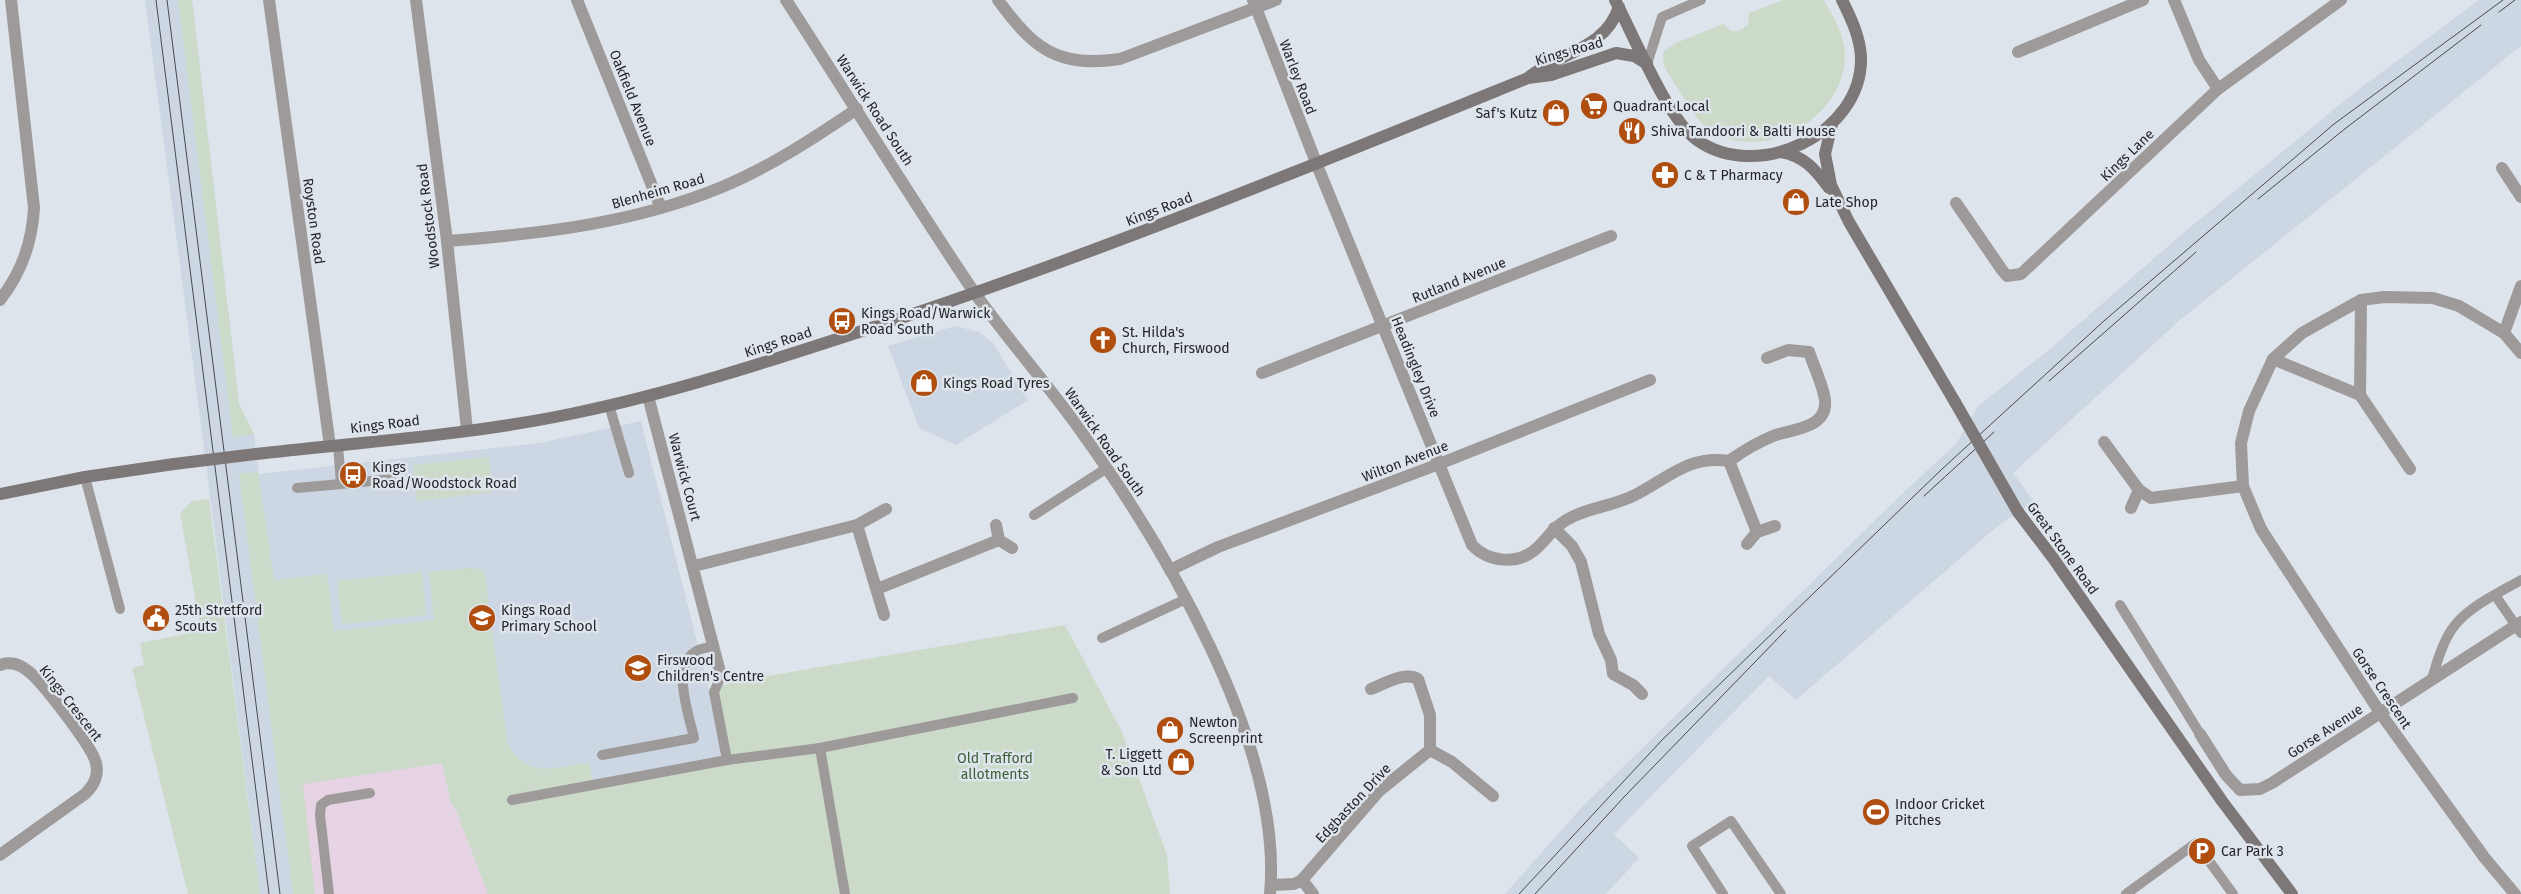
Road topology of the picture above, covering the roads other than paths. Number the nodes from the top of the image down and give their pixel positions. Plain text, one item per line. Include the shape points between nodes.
1 (11, 0) edge
2 (269, 0) edge
3 (416, 0) edge
4 (578, 0) edge
5 (786, 0) edge
6 (998, 0) edge
7 (1276, 0) edge
8 (1702, 0) edge
9 (1842, 0) edge
10 (2143, 0) edge
11 (2174, 0) edge
12 (2341, 0) edge
13 (1254, 4) edge
14 (1617, 4) edge
15 (2018, 52) dead end
16 (1647, 64) junction
17 (1528, 78) junction
18 (2218, 89) junction
19 (857, 109) junction
20 (1832, 124) junction
21 (1779, 152) junction
22 (1316, 165) junction
23 (2502, 168) dead end
24 (2521, 197) edge
25 (1839, 202) junction
26 (1956, 203) dead end
27 (661, 208) junction
28 (1611, 236) dead end
29 (447, 241) junction
30 (2521, 286) edge
31 (976, 294) junction
32 (0, 300) edge
33 (2361, 300) junction
34 (1383, 327) junction
35 (2504, 333) junction
36 (2521, 353) edge
37 (1767, 358) dead end
38 (2273, 359) junction
39 (1262, 373) dead end
40 (1650, 380) dead end
41 (2360, 395) junction
42 (648, 396) junction
43 (610, 405) junction
44 (467, 430) junction
45 (2104, 442) dead end
46 (334, 445) junction
47 (1729, 461) junction
48 (1438, 464) junction
49 (1108, 468) junction
50 (2410, 469) dead end
51 (629, 473) dead end
52 (85, 477) junction
53 (391, 479) dead end
54 (340, 484) junction
55 (2243, 486) junction
56 (297, 488) dead end
57 (2139, 490) junction
58 (0, 494) edge
59 (2131, 508) dead end
60 (886, 509) dead end
61 (1034, 515) dead end
62 (857, 525) junction
63 (996, 525) dead end
64 (1775, 526) dead end
65 (1554, 528) junction
66 (1757, 532) junction
67 (999, 540) junction
68 (1747, 544) dead end
69 (1012, 548) dead end
70 (694, 566) junction
71 (1170, 570) junction
72 (2521, 580) edge
73 (877, 589) junction
74 (2495, 595) junction
75 (1186, 599) junction
76 (2120, 605) dead end
77 (120, 609) dead end
78 (884, 615) dead end
79 (2519, 627) edge
80 (1102, 638) dead end
81 (714, 646) junction
82 (0, 665) edge
83 (721, 676) joint
84 (2432, 680) junction
85 (1371, 689) dead end
86 (1642, 694) dead end
87 (1073, 698) dead end
88 (2381, 714) junction
89 (2200, 734) joint
90 (820, 748) junction
91 (1430, 750) junction
92 (602, 755) dead end
93 (727, 760) junction
94 (370, 793) dead end
95 (1492, 796) dead end
96 (512, 800) dead end
97 (0, 855) edge
98 (1302, 880) junction
99 (2505, 889) edge
100 (1270, 890) edge
101 (329, 894) edge
102 (845, 894) edge
103 (1313, 894) edge
104 (1723, 894) edge
105 (1781, 894) edge
106 (2126, 894) edge
107 (2233, 894) edge
108 (2292, 894) edge
109 (2516, 894) edge

1 - 32 street via 34,208 32,233 25,257
2 - 46 street, Royston Road
3 - 29 street, Woodstock Road
4 - 27 street, Oakfield Avenue
5 - 19 street, Warwick Road South
6 - 13 street via 1032,41 1044,50 1058,56 1095,62 1120,59
7 - 13 street
8 - 16 lane via 1662,17
9 - 20 street via 1856,32 1861,58 1857,82
10 - 15 street
11 - 18 street via 2199,60
12 - 18 street, Kings Lane
13 - 22 street, Warley Road
14 - 16 street
14 - 17 street, Kings Road via 1606,33 1545,65
16 - 17 street, Kings Road via 1634,56 1616,53 1551,75
16 - 21 street via 1676,116 1701,143 1733,156 1763,156
17 - 22 street, Kings Road
18 - 26 street, Kings Lane via 2021,274 2007,276
19 - 27 street, Blenheim Road via 769,165 722,187
19 - 31 street, Warwick Road South
20 - 21 street via 1806,141
20 - 25 street, Great Stone Road via 1826,146 1826,166 1830,185
21 - 25 street, Great Stone Road via 1794,154 1807,162
22 - 31 street, Kings Road
22 - 34 street, Headingley Drive
23 - 24 street
25 - 108 street, Great Stone Road, bridge via 2018,512 2222,801
27 - 29 street, Blenheim Road via 552,232
28 - 34 street, Rutland Avenue
29 - 44 street, Woodstock Road
30 - 35 street
31 - 42 street, Kings Road via 780,358
31 - 49 street, Warwick Road South
33 - 35 street, Gorse Crescent via 2433,298 2459,306
33 - 38 street, Gorse Crescent via 2302,333
33 - 41 street
34 - 39 street, Rutland Avenue
34 - 48 street, Headingley Drive
35 - 36 street, Gorse Crescent
37 - 47 street via 1788,350 1809,352 1825,400 1824,412 1819,420 1753,445
38 - 41 street
38 - 55 street, Gorse Crescent via 2249,411 2241,443
40 - 48 street, Wilton Avenue
41 - 50 street
42 - 43 street, Kings Road
42 - 70 street, Warwick Court
43 - 44 street, Kings Road
43 - 51 lane
44 - 46 street, Kings Road
45 - 57 street
46 - 52 street, Kings Road, bridge
46 - 54 lane
47 - 65 street, Headingley Drive via 1711,458 1676,469 1635,495 1574,516
47 - 66 street
48 - 65 street, Headingley Drive via 1472,545 1487,557 1498,560 1525,556 1536,549
48 - 71 street, Wilton Avenue via 1218,546
49 - 61 lane
49 - 71 street, Warwick Road South
52 - 58 street, Kings Road
52 - 77 lane
53 - 54 lane
54 - 56 lane
55 - 57 street via 2151,498
55 - 88 street, Gorse Crescent via 2260,529
57 - 59 street
60 - 62 street
62 - 70 street
62 - 73 street
63 - 67 street
64 - 66 street
65 - 86 street via 1572,546 1581,562 1613,674
66 - 68 street
67 - 69 street
67 - 73 street
70 - 81 street, Warwick Court
71 - 75 street, Warwick Road South
72 - 74 lane
73 - 78 street
74 - 79 lane
74 - 84 lane via 2452,628
75 - 80 lane
75 - 100 street, Warwick Road South via 1239,716 1254,763 1272,859
76 - 89 lane
79 - 84 street, Gorse Avenue
81 - 83 street, Warwick Court
81 - 92 lane via 696,651 683,666 682,681 694,738
82 - 97 street, Kings Crescent via 16,664 33,675 88,747 97,769 95,781 85,794
83 - 93 lane via 714,692
84 - 88 street, Gorse Avenue
85 - 91 street via 1405,676 1418,679 1430,715
87 - 90 lane
88 - 89 street, Gorse Avenue via 2272,783 2243,791 2226,775
88 - 99 street, Gorse Crescent
90 - 93 lane
90 - 102 lane
91 - 95 street via 1452,762
91 - 98 street, Edgbaston Drive via 1380,791
93 - 96 lane
94 - 101 lane via 328,800 321,805
98 - 100 street
98 - 103 street
99 - 109 street, Gorse Crescent
104 - 105 lane via 1692,846 1731,821
106 - 107 lane via 2196,843

